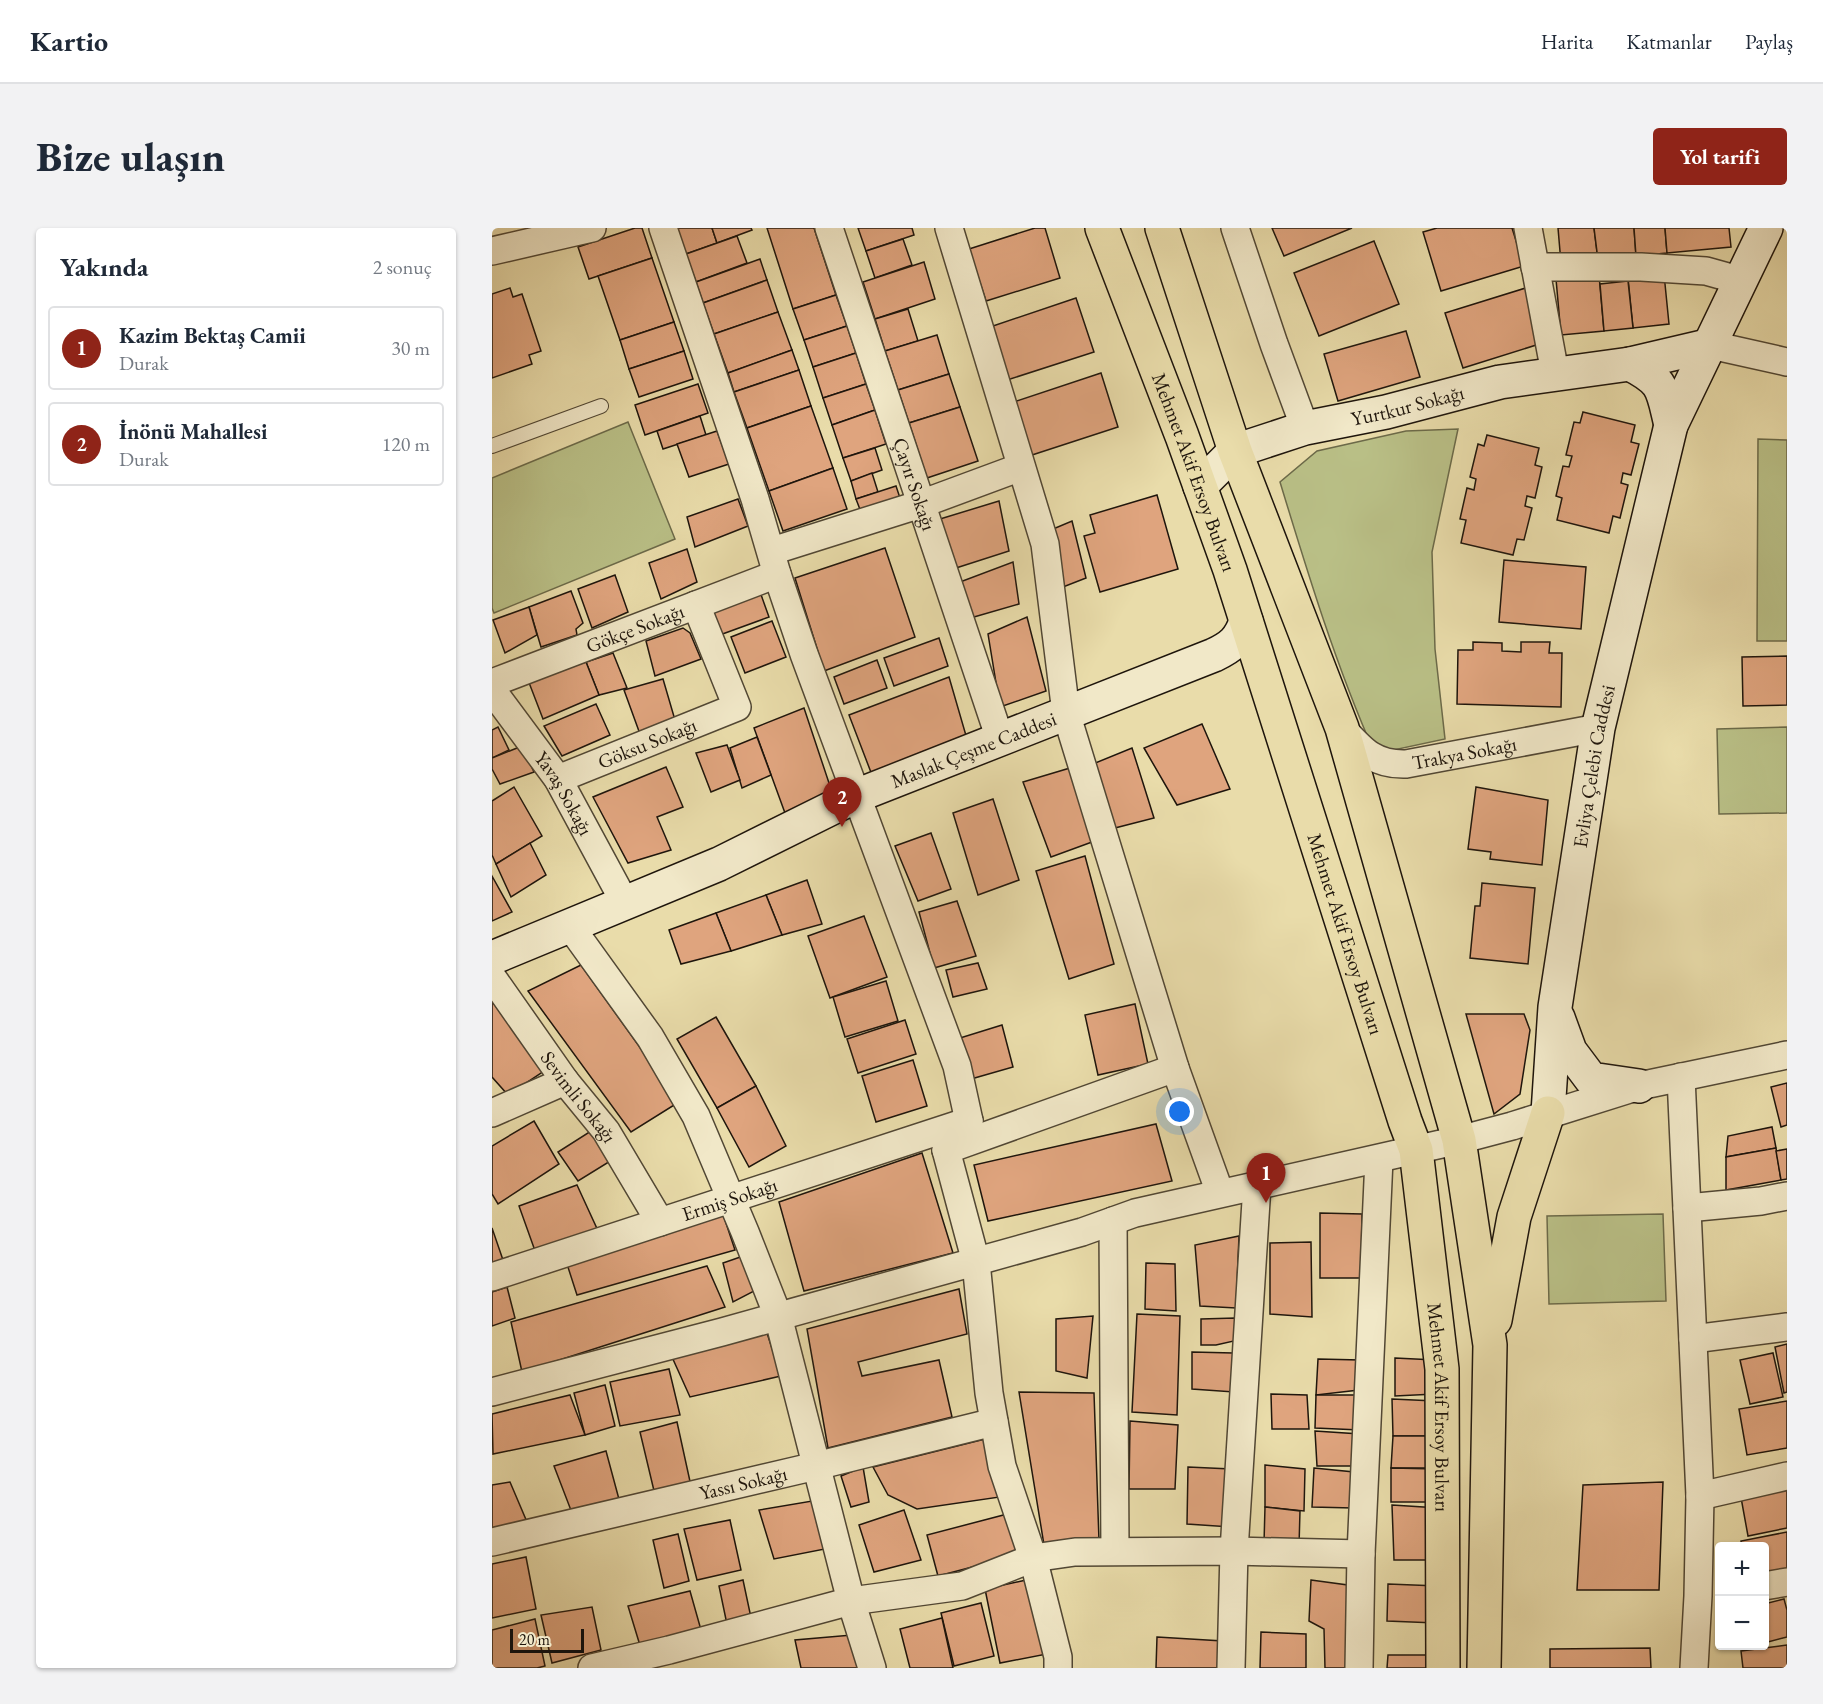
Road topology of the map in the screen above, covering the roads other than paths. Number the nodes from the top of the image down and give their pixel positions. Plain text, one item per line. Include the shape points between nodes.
1 (592, 228) edge
2 (663, 228) edge
3 (829, 228) edge
4 (949, 228) edge
5 (1102, 228) edge
6 (1162, 228) edge
7 (1235, 228) edge
8 (1528, 228) edge
9 (1766, 228) edge
10 (492, 251) edge
11 (1535, 267) junction
12 (1742, 281) junction
13 (1711, 345) junction
14 (1787, 362) edge
15 (1630, 364) junction
16 (1555, 373) junction
17 (602, 406) dead end
18 (1671, 425) junction
19 (1305, 428) junction
20 (492, 446) edge
21 (1235, 452) junction
22 (1021, 467) junction
23 (1200, 486) junction
24 (921, 504) junction
25 (774, 562) junction
26 (696, 605) junction
27 (1246, 621) junction
28 (492, 683) edge
29 (492, 690) edge
30 (1066, 713) junction
31 (1342, 728) junction
32 (1598, 728) junction
33 (1000, 739) junction
34 (558, 779) junction
35 (856, 796) junction
36 (625, 903) junction
37 (570, 926) junction
38 (492, 958) edge
39 (492, 977) edge
40 (1555, 1007) junction
41 (1787, 1054) edge
42 (1175, 1068) junction
43 (1681, 1077) junction
44 (565, 1081) junction
45 (1639, 1086) junction
46 (492, 1113) edge
47 (1548, 1113) junction
48 (969, 1121) junction
49 (1459, 1140) junction
50 (946, 1150) junction
51 (1416, 1150) junction
52 (1379, 1159) junction
53 (1257, 1185) junction
54 (1220, 1193) junction
55 (1787, 1196) edge
56 (731, 1198) junction
57 (1687, 1208) junction
58 (1113, 1221) junction
59 (660, 1222) junction
60 (976, 1262) junction
61 (492, 1277) edge
62 (778, 1316) junction
63 (1787, 1328) edge
64 (1694, 1339) junction
65 (1490, 1345) junction
66 (492, 1392) edge
67 (994, 1422) junction
68 (816, 1466) junction
69 (1787, 1476) edge
70 (1700, 1496) junction
71 (492, 1542) edge
72 (1115, 1551) junction
73 (1234, 1551) junction
74 (1361, 1554) junction
75 (1033, 1558) junction
76 (1787, 1582) edge
77 (1769, 1585) edge
78 (1709, 1594) edge
79 (851, 1601) junction
80 (592, 1668) edge
81 (872, 1668) edge
82 (1058, 1668) edge
83 (1231, 1668) edge
84 (1359, 1668) edge
85 (1443, 1668) edge
86 (1484, 1668) edge
87 (1694, 1668) edge

1 - 10 street
2 - 25 street
3 - 24 street, Çayır Sokağı
4 - 22 street
5 - 23 main road, Mehmet Akif Ersoy Bulvarı
6 - 21 main road
7 - 19 street
8 - 11 street
9 - 12 street, Evliya Çelebi Caddesi
11 - 12 street via 1706,271
11 - 16 street
12 - 13 street, Evliya Çelebi Caddesi
13 - 14 street
13 - 15 street
13 - 18 street, Evliya Çelebi Caddesi
15 - 16 street, Yurtkur Sokağı
15 - 18 street, Evliya Çelebi Caddesi via 1651,375 1661,388
16 - 19 street, Yurtkur Sokağı via 1500,382 1386,412
17 - 20 lane
18 - 32 street, Evliya Çelebi Caddesi
19 - 21 street, Yurtkur Sokağı
21 - 23 street, Yurtkur Sokağı
21 - 31 main road
22 - 24 street, Gökçe Sokağı
22 - 30 street via 1045,544
23 - 27 main road, Mehmet Akif Ersoy Bulvarı
24 - 25 street, Gökçe Sokağı
24 - 33 street, Çayır Sokağı
25 - 26 street, Gökçe Sokağı
25 - 35 street
26 - 28 street, Gökçe Sokağı
26 - 34 street, Göksu Sokağı via 737,707
27 - 30 street, Maslak Çeşme Caddesi via 1232,646
27 - 51 main road, Mehmet Akif Ersoy Bulvarı
29 - 34 street, Yavaş Sokağı
30 - 33 street, Maslak Çeşme Caddesi
30 - 42 street
31 - 32 street, Trakya Sokağı via 1371,757 1406,764
31 - 49 main road
32 - 40 street, Evliya Çelebi Caddesi
33 - 35 street, Maslak Çeşme Caddesi
34 - 36 street, Yavaş Sokağı
35 - 36 street, Maslak Çeşme Caddesi via 719,864
35 - 48 street via 957,1066
36 - 37 street, Maslak Çeşme Caddesi
37 - 38 street, Maslak Çeşme Caddesi
37 - 56 street via 656,1047 696,1116
39 - 44 street, Sevimli Sokağı
40 - 45 street via 1570,1051 1591,1079
40 - 47 street, Evliya Çelebi Caddesi
41 - 43 street
42 - 50 street
42 - 54 street
43 - 45 street
43 - 57 street
44 - 46 street
44 - 59 street, Sevimli Sokağı via 606,1131
45 - 47 street
47 - 49 street
47 - 65 main road via 1514,1217
48 - 50 street
48 - 56 street, Ermiş Sokağı
49 - 51 street
49 - 65 main road
50 - 60 street
51 - 52 street
51 - 85 main road, Mehmet Akif Ersoy Bulvarı via 1442,1369
52 - 53 street
52 - 74 street
53 - 54 street
53 - 73 street
54 - 58 street
55 - 57 street
56 - 59 street, Ermiş Sokağı
56 - 62 street
57 - 64 street
58 - 60 street
58 - 72 street
59 - 61 street, Ermiş Sokağı
60 - 62 street
60 - 67 street
62 - 66 street
62 - 68 street
63 - 64 street
64 - 70 street
65 - 86 main road
67 - 68 street, Yassı Sokağı
67 - 75 street via 1002,1466
68 - 71 street, Yassı Sokağı
68 - 79 street
69 - 70 street
70 - 78 street
72 - 73 street
72 - 75 street
73 - 74 street
73 - 83 street
74 - 84 street
75 - 79 street via 963,1586
75 - 82 street
76 - 77 street
78 - 87 street
79 - 80 street
79 - 81 street

